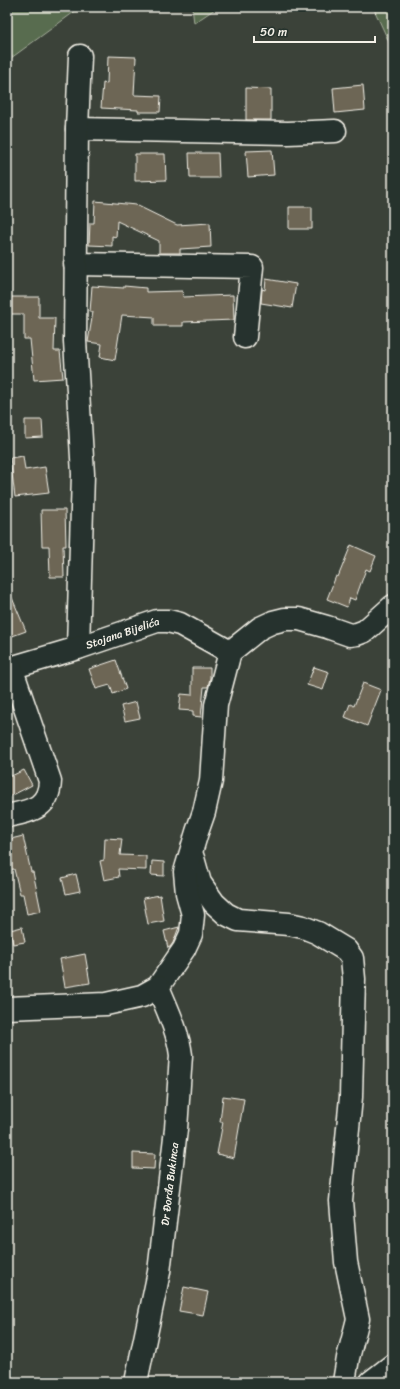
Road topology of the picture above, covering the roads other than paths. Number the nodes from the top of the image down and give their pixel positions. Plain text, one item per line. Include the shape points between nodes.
1 (80, 56) dead end
2 (77, 129) junction
3 (335, 131) dead end
4 (75, 264) junction
5 (245, 337) dead end
6 (393, 606) edge
7 (78, 648) junction
8 (230, 652) junction
9 (9, 668) edge
10 (7, 816) edge
11 (191, 851) junction
12 (158, 987) junction
13 (7, 1008) edge
14 (393, 1365) edge
15 (136, 1382) edge
16 (344, 1382) edge
17 (371, 1382) edge

1 - 2 street
2 - 3 street via 288,133
2 - 4 street
4 - 5 street via 252,267
4 - 7 street via 75,341 82,474
6 - 8 street via 365,631 350,635 299,619 273,622 260,628
7 - 8 street, Stojana Bijelića via 157,621 168,621 180,624
7 - 9 street, Stojana Bijelića
8 - 11 street via 216,705 212,781
9 - 10 street, Stojana Bijelića via 50,781 50,790 42,804 31,811
11 - 12 street via 185,872 193,915 191,934
11 - 16 street via 200,883 214,903 226,914 238,920 303,927 346,950 352,958 354,979 351,1097 341,1201 346,1262 358,1319
12 - 13 street via 142,996 106,1004
12 - 15 street, Dr Đorđa Bukinca via 180,1042 181,1055 176,1129 159,1272
14 - 17 street

